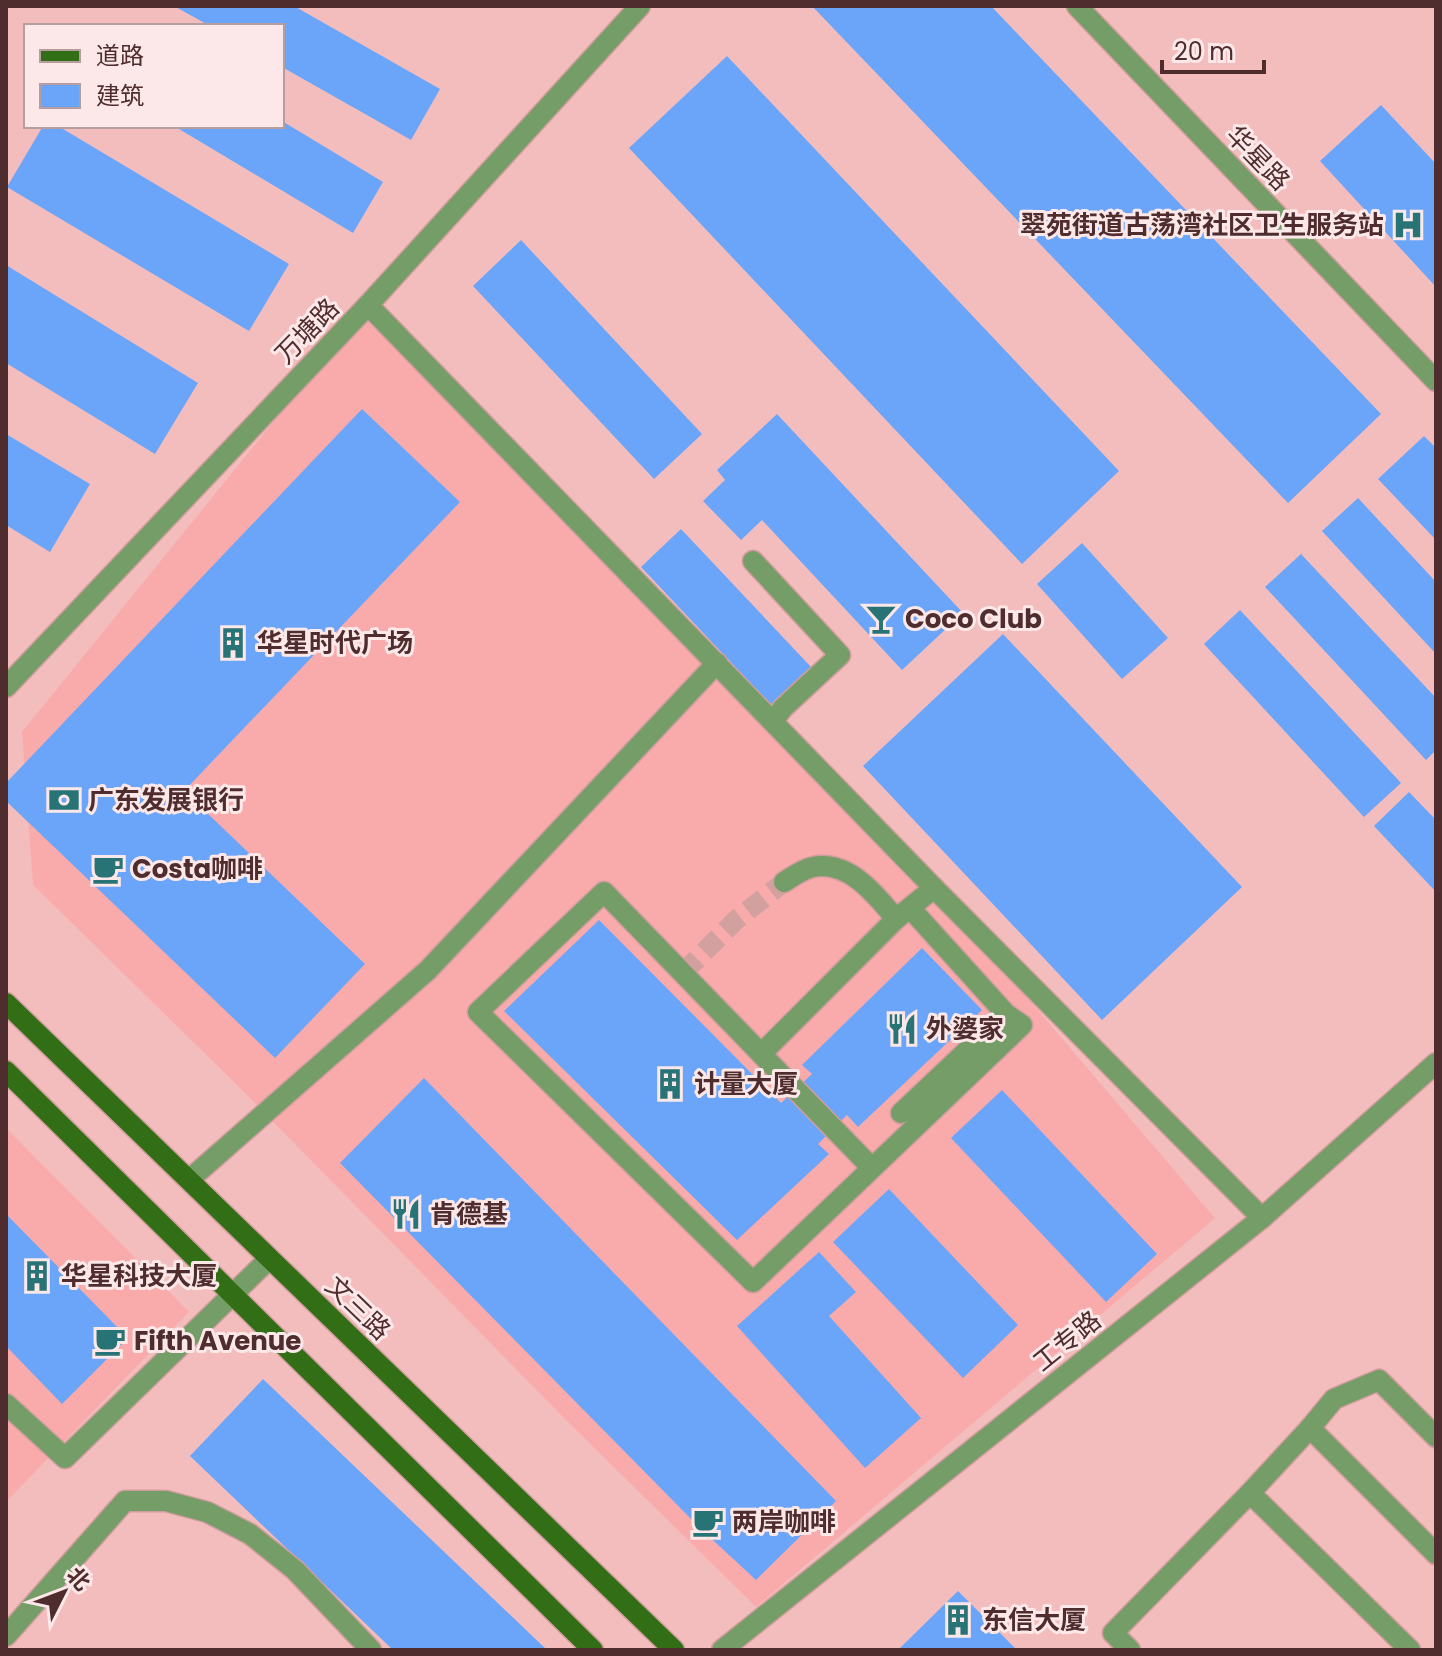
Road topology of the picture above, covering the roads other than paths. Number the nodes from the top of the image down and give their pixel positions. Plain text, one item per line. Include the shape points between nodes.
1 (640, 6) edge
2 (1077, 6) edge
3 (368, 305) junction
4 (1436, 381) edge
5 (753, 561) dead end
6 (717, 663) junction
7 (6, 687) edge
8 (773, 721) junction
9 (784, 882) tunnel mouth
10 (934, 888) junction
11 (903, 914) junction
12 (6, 1003) edge
13 (1006, 1014) junction
14 (762, 1053) junction
15 (1436, 1063) edge
16 (6, 1071) edge
17 (901, 1113) dead end
18 (871, 1167) junction
19 (190, 1179) junction
20 (1262, 1218) junction
21 (269, 1259) junction
22 (233, 1293) junction
23 (6, 1404) edge
24 (1310, 1428) junction
25 (1436, 1437) edge
26 (1250, 1493) junction
27 (1436, 1554) edge
28 (6, 1636) edge
29 (371, 1650) edge
30 (593, 1650) edge
31 (674, 1650) edge
32 (722, 1650) edge
33 (1130, 1650) edge
34 (1410, 1650) edge

1 - 3 street, 万塘路
2 - 4 street, 华星路
3 - 6 street
3 - 7 street, 万塘路
5 - 8 street via 840,655
6 - 8 street
6 - 19 street via 428,970
8 - 10 street
9 - 11 street via 813,867 843,869
10 - 11 street
10 - 20 street
11 - 13 street
11 - 14 street
12 - 19 main road, 文三路
13 - 17 street
13 - 18 street via 1022,1025
14 - 18 street
14 - 18 street via 604,892 478,1012 753,1282
15 - 20 street, 工专路
16 - 22 main road
19 - 21 main road, 文三路
20 - 32 street, 工专路
21 - 22 street
21 - 31 main road, 文三路
22 - 23 street via 65,1458
22 - 30 main road
24 - 25 street via 1334,1399 1379,1380
24 - 26 street
24 - 27 street
26 - 33 street via 1113,1633
26 - 34 street
28 - 29 street via 125,1501 166,1501 207,1512 250,1534 295,1570

